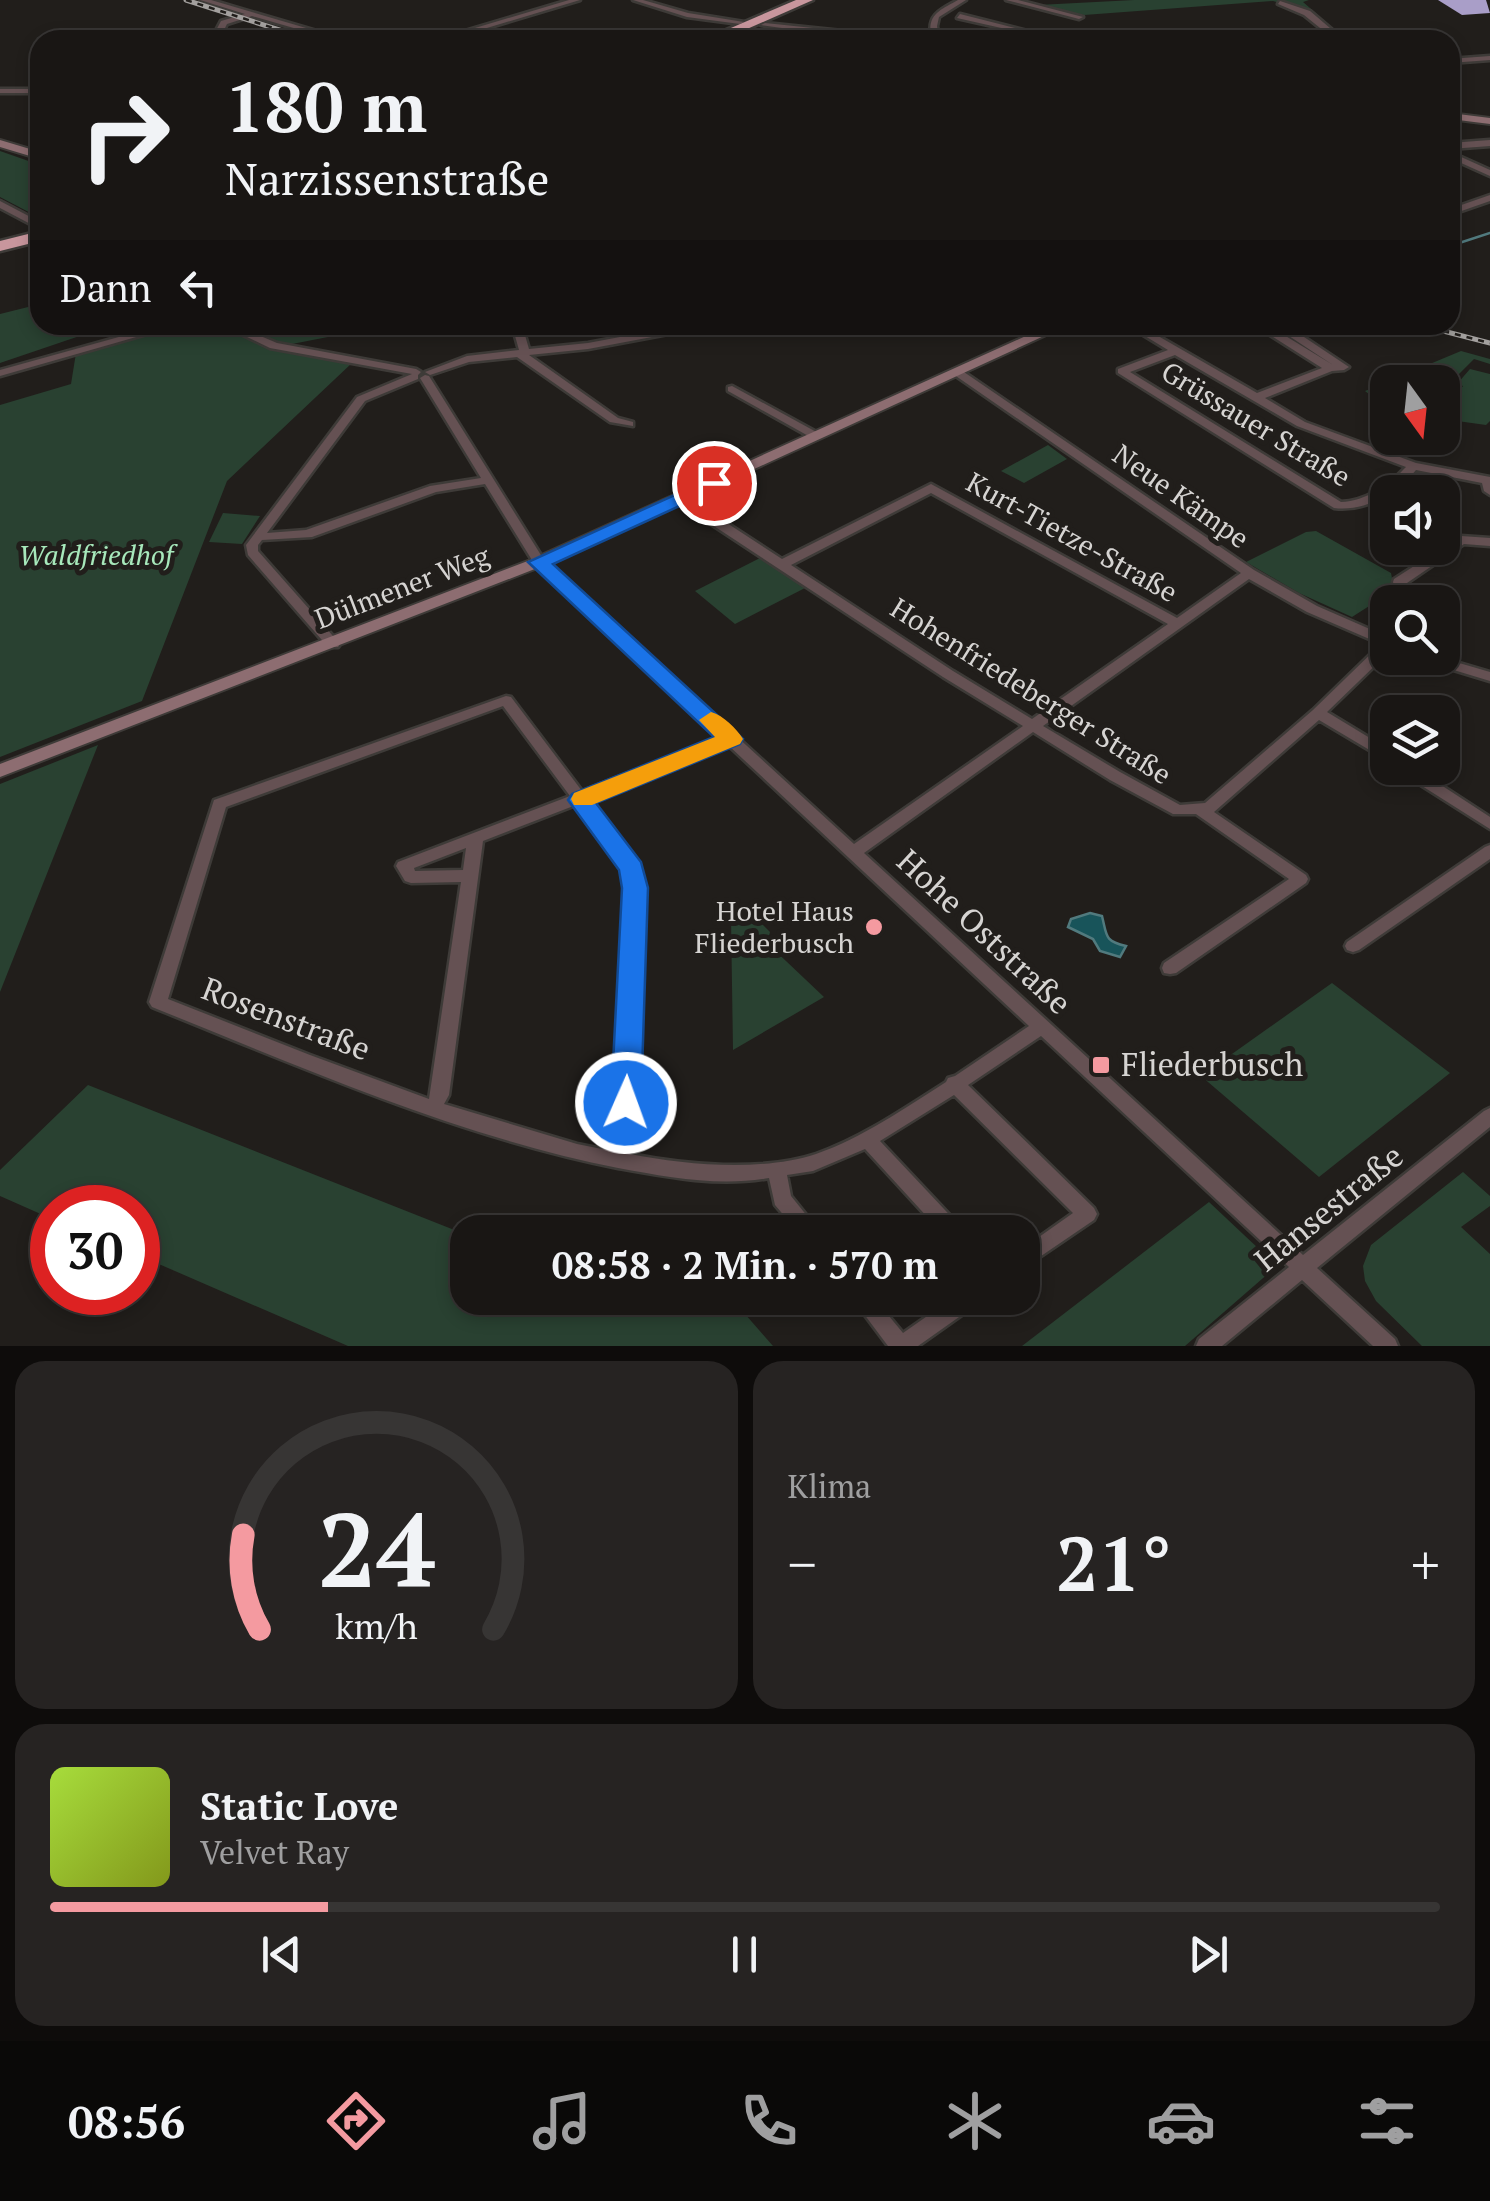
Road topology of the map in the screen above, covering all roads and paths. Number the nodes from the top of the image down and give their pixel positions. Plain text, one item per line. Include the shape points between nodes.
1 (203, 0) edge
2 (577, 0) edge
3 (636, 0) edge
4 (800, 0) edge
5 (808, 0) edge
6 (963, 0) edge
7 (1009, 0) edge
8 (1280, 4) dead end
9 (250, 14) junction
10 (960, 16) dead end
11 (1079, 17) dead end
12 (742, 25) junction
13 (765, 25) dead end
14 (221, 30) edge
15 (307, 30) edge
16 (474, 30) edge
17 (731, 30) edge
18 (732, 30) edge
19 (807, 30) edge
20 (935, 30) edge
21 (1016, 30) edge
22 (1328, 30) edge
23 (1489, 59) edge
24 (1460, 60) edge
25 (30, 90) edge
26 (0, 91) edge
27 (1460, 117) edge
28 (1490, 121) edge
29 (0, 143) edge
30 (1490, 143) edge
31 (1460, 145) edge
32 (30, 153) edge
33 (1460, 160) edge
34 (1490, 173) edge
35 (1490, 198) edge
36 (0, 204) edge
37 (1460, 208) edge
38 (30, 220) edge
39 (30, 240) edge
40 (0, 248) edge
41 (137, 335) edge
42 (249, 335) edge
43 (519, 335) edge
44 (647, 335) edge
45 (1039, 335) edge
46 (1149, 335) edge
47 (1295, 335) edge
48 (1175, 351) junction
49 (522, 353) junction
50 (1330, 368) joint
51 (958, 372) junction
52 (0, 373) edge
53 (421, 375) junction
54 (732, 388) dead end
55 (1255, 398) junction
56 (629, 424) dead end
57 (816, 436) junction
58 (1412, 466) junction
59 (488, 480) junction
60 (1489, 484) edge
61 (680, 498) junction
62 (258, 537) junction
63 (1490, 542) edge
64 (539, 562) junction
65 (784, 564) junction
66 (1249, 574) junction
67 (1399, 582) dead end
68 (1177, 623) junction
69 (1370, 636) edge
70 (332, 644) junction
71 (1370, 661) edge
72 (1460, 668) edge
73 (1490, 677) edge
74 (1318, 712) junction
75 (1034, 727) junction
76 (731, 739) junction
77 (1370, 745) edge
78 (0, 772) edge
79 (1431, 785) edge
80 (580, 800) junction
81 (1202, 811) junction
82 (1490, 824) edge
83 (475, 841) junction
84 (1490, 851) edge
85 (854, 852) junction
86 (470, 876) junction
87 (1352, 946) dead end
88 (1170, 968) dead end
89 (1041, 1027) junction
90 (954, 1083) junction
91 (433, 1108) junction
92 (1490, 1116) edge
93 (867, 1138) junction
94 (619, 1160) junction
95 (778, 1172) junction
96 (796, 1215) edge
97 (938, 1215) edge
98 (1040, 1247) edge
99 (1303, 1267) junction
100 (876, 1315) edge
101 (945, 1315) edge
102 (901, 1346) edge
103 (1206, 1346) edge
104 (1388, 1346) edge

1 - 9 street
2 - 16 street
3 - 12 street
4 - 18 highway
5 - 12 highway
6 - 20 street via 936,16
7 - 11 street
8 - 22 street via 1307,13
9 - 14 street
9 - 15 street
10 - 21 street
12 - 17 highway
13 - 19 street
23 - 24 street
25 - 26 street
27 - 28 street
29 - 32 street
30 - 31 street
33 - 34 street
35 - 37 street
36 - 38 street
39 - 40 highway
41 - 52 street
42 - 53 street via 274,346
43 - 49 street
44 - 49 street
45 - 51 street, Dülmener Weg
46 - 48 street
47 - 50 street via 1344,364
48 - 55 street
48 - 58 street, Grüssauer Straße via 1122,371 1338,505 1350,507 1405,478
49 - 53 street via 466,359
49 - 56 street
50 - 55 street
51 - 57 street, Dülmener Weg
51 - 66 street, Neue Kämpe
53 - 59 street
53 - 62 street via 361,399
54 - 57 street
55 - 58 street via 1314,430
57 - 61 street, Dülmener Weg
58 - 60 street
59 - 62 street via 434,489 308,534
59 - 64 street, Hohe Oststraße
61 - 64 street, Dülmener Weg
61 - 65 street, Hohenfriedeberger Straße
62 - 70 street via 252,552
63 - 67 street via 1461,540
64 - 70 street, Dülmener Weg
64 - 76 street, Hohe Oststraße
65 - 68 street, Kurt-Tietze-Straße via 931,488
65 - 75 street, Hohenfriedeberger Straße
66 - 68 street
66 - 69 street, Neue Kämpe
68 - 75 street
70 - 78 street, Dülmener Weg
71 - 74 street
72 - 73 street
74 - 77 street
74 - 81 street
75 - 81 street, Hohenfriedeberger Straße via 1178,810
75 - 85 street
76 - 80 street
76 - 85 street, Hohe Oststraße
79 - 82 street
80 - 83 street
80 - 91 street, Rosenstraße via 506,700 219,804 158,1002
80 - 94 street via 632,868 635,888
81 - 88 street, Hohenfriedeberger Straße via 1300,878
83 - 86 street
83 - 86 street via 404,866 410,877
84 - 87 street
85 - 89 street, Hohe Oststraße
86 - 91 street
89 - 90 street, Rosenstraße
89 - 99 street, Hohe Oststraße
90 - 93 street, Rosenstraße
90 - 98 street via 1087,1214
91 - 94 street, Rosenstraße
92 - 99 street, Hansestraße
93 - 95 street, Rosenstraße
93 - 97 street
94 - 95 street, Rosenstraße via 725,1175
95 - 96 street via 782,1199
99 - 103 street, Hansestraße
99 - 104 street, Hohe Oststraße
100 - 102 street
101 - 102 street

